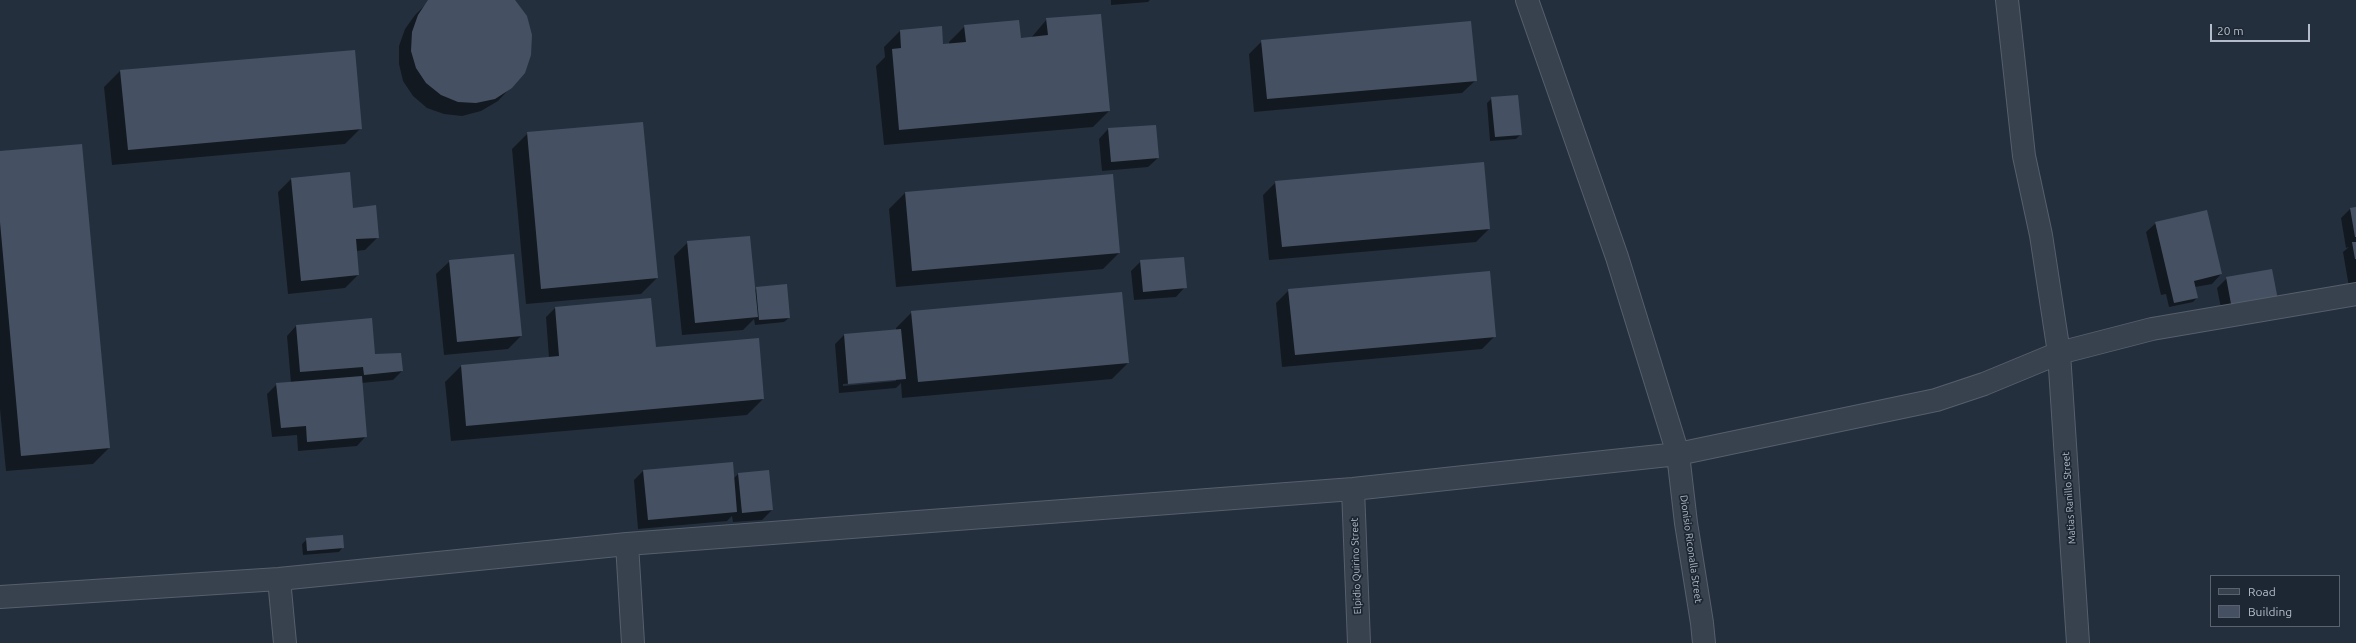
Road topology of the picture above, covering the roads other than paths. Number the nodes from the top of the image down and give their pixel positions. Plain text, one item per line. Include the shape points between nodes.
1 (1527, 0) edge
2 (2007, 0) edge
3 (2356, 294) edge
4 (2058, 353) junction
5 (1678, 454) junction
6 (1353, 489) junction
7 (627, 544) junction
8 (279, 579) junction
9 (0, 597) edge
10 (286, 643) edge
11 (633, 643) edge
12 (1359, 643) edge
13 (1704, 643) edge
14 (2078, 643) edge

1 - 5 street, Dionisio Riconalla Street via 1617,257
2 - 4 street, Matias Ranillo Street via 2024,156 2041,234
3 - 4 street via 2152,329
4 - 5 street via 1984,384 1936,400
4 - 14 street, Matias Ranillo Street
5 - 6 street
5 - 13 street, Dionisio Riconalla Street
6 - 7 street
6 - 12 street, Elpidio Quirino Street
7 - 8 street
7 - 11 street
8 - 9 street
8 - 10 street

